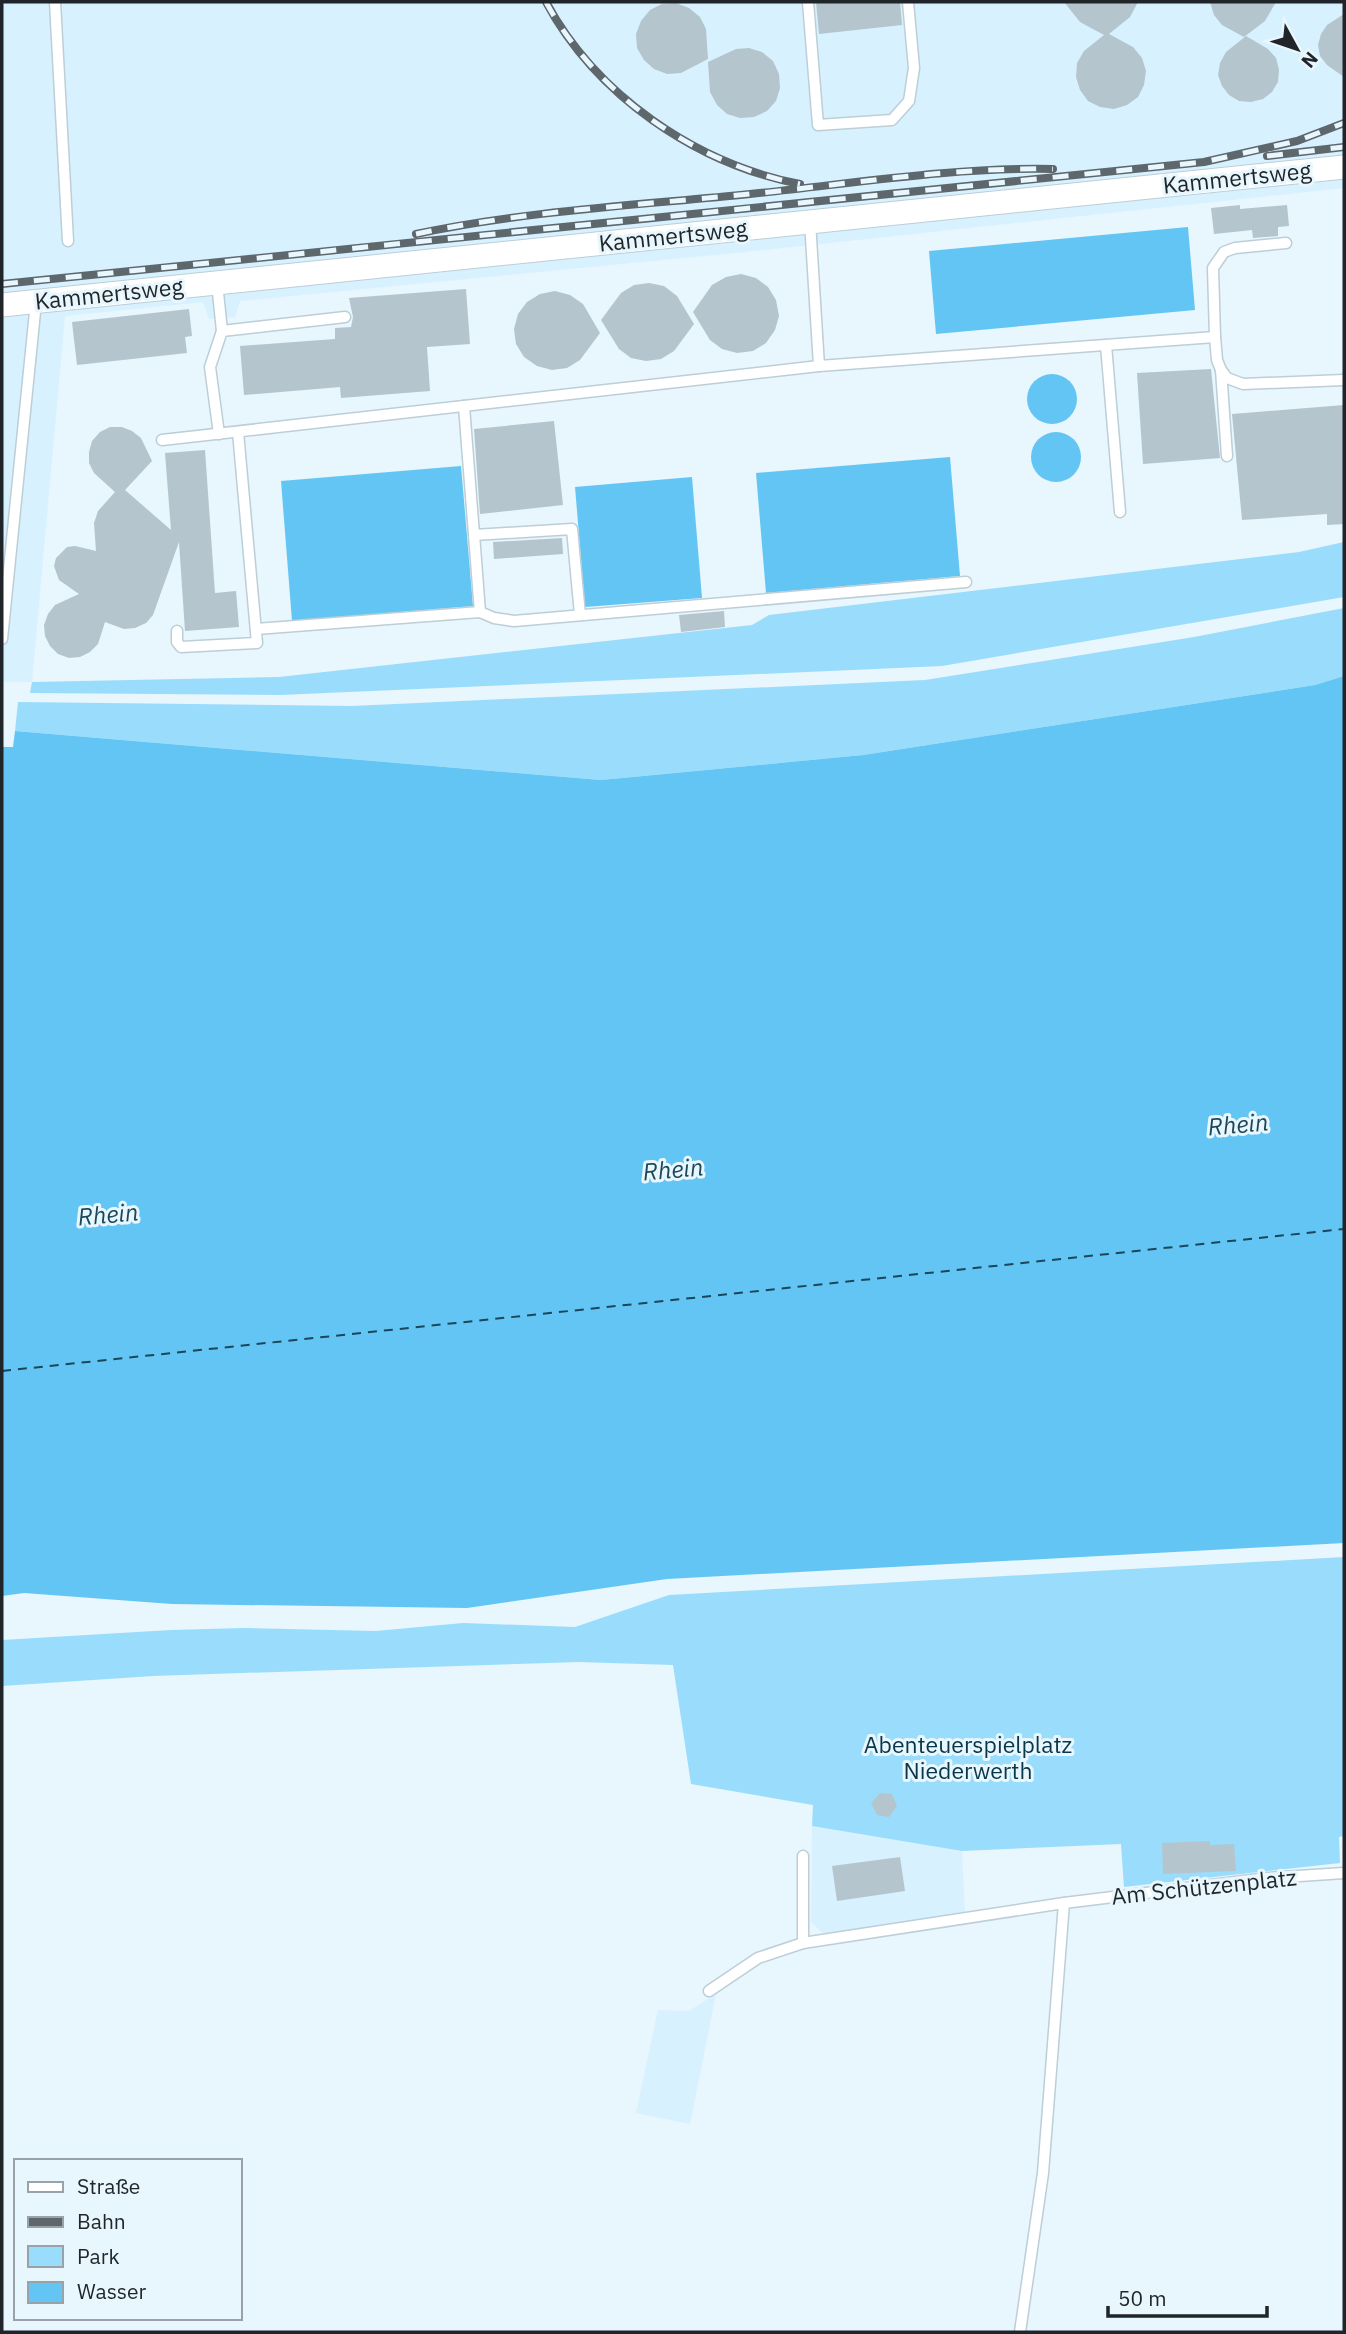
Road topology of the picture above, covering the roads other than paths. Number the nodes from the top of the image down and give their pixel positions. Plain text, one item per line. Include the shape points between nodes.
1 (55, 2) edge
2 (808, 2) edge
3 (908, 2) edge
4 (1344, 167) edge
5 (810, 222) junction
6 (68, 241) dead end
7 (1286, 243) dead end
8 (217, 283) junction
9 (36, 302) junction
10 (2, 305) edge
11 (345, 317) dead end
12 (222, 331) junction
13 (1215, 337) junction
14 (1106, 345) junction
15 (819, 366) junction
16 (1221, 370) junction
17 (1344, 380) edge
18 (464, 406) junction
19 (238, 432) junction
20 (219, 434) junction
21 (162, 440) dead end
22 (1227, 456) dead end
23 (1120, 512) dead end
24 (474, 535) junction
25 (966, 582) dead end
26 (480, 612) junction
27 (580, 615) junction
28 (256, 629) junction
29 (177, 631) dead end
30 (2, 639) edge
31 (803, 1856) dead end
32 (1344, 1872) edge
33 (1064, 1903) junction
34 (803, 1943) junction
35 (709, 1991) dead end
36 (1020, 2332) edge

1 - 6 lane
2 - 3 lane via 818,125 892,120 909,101 914,68
4 - 5 street, Kammertsweg
5 - 8 street, Kammertsweg
5 - 15 lane
7 - 13 lane via 1224,252 1213,268
8 - 9 street, Kammertsweg
8 - 12 lane
9 - 10 street, Kammertsweg
9 - 30 lane
11 - 12 lane
12 - 20 lane via 210,367
13 - 14 lane
13 - 16 lane
14 - 15 lane
14 - 23 lane
15 - 18 lane
16 - 17 lane via 1227,378 1243,384
16 - 22 lane
18 - 19 lane
18 - 24 lane
19 - 20 lane
19 - 28 lane
20 - 21 lane
24 - 26 lane
24 - 27 lane via 572,529
25 - 27 lane
26 - 27 lane via 514,621
26 - 28 lane
28 - 29 lane via 257,643 181,647
31 - 34 lane
32 - 33 lane, Am Schützenplatz
33 - 34 lane, Am Schützenplatz
33 - 36 lane via 1043,2173
34 - 35 lane, Am Schützenplatz via 758,1958

